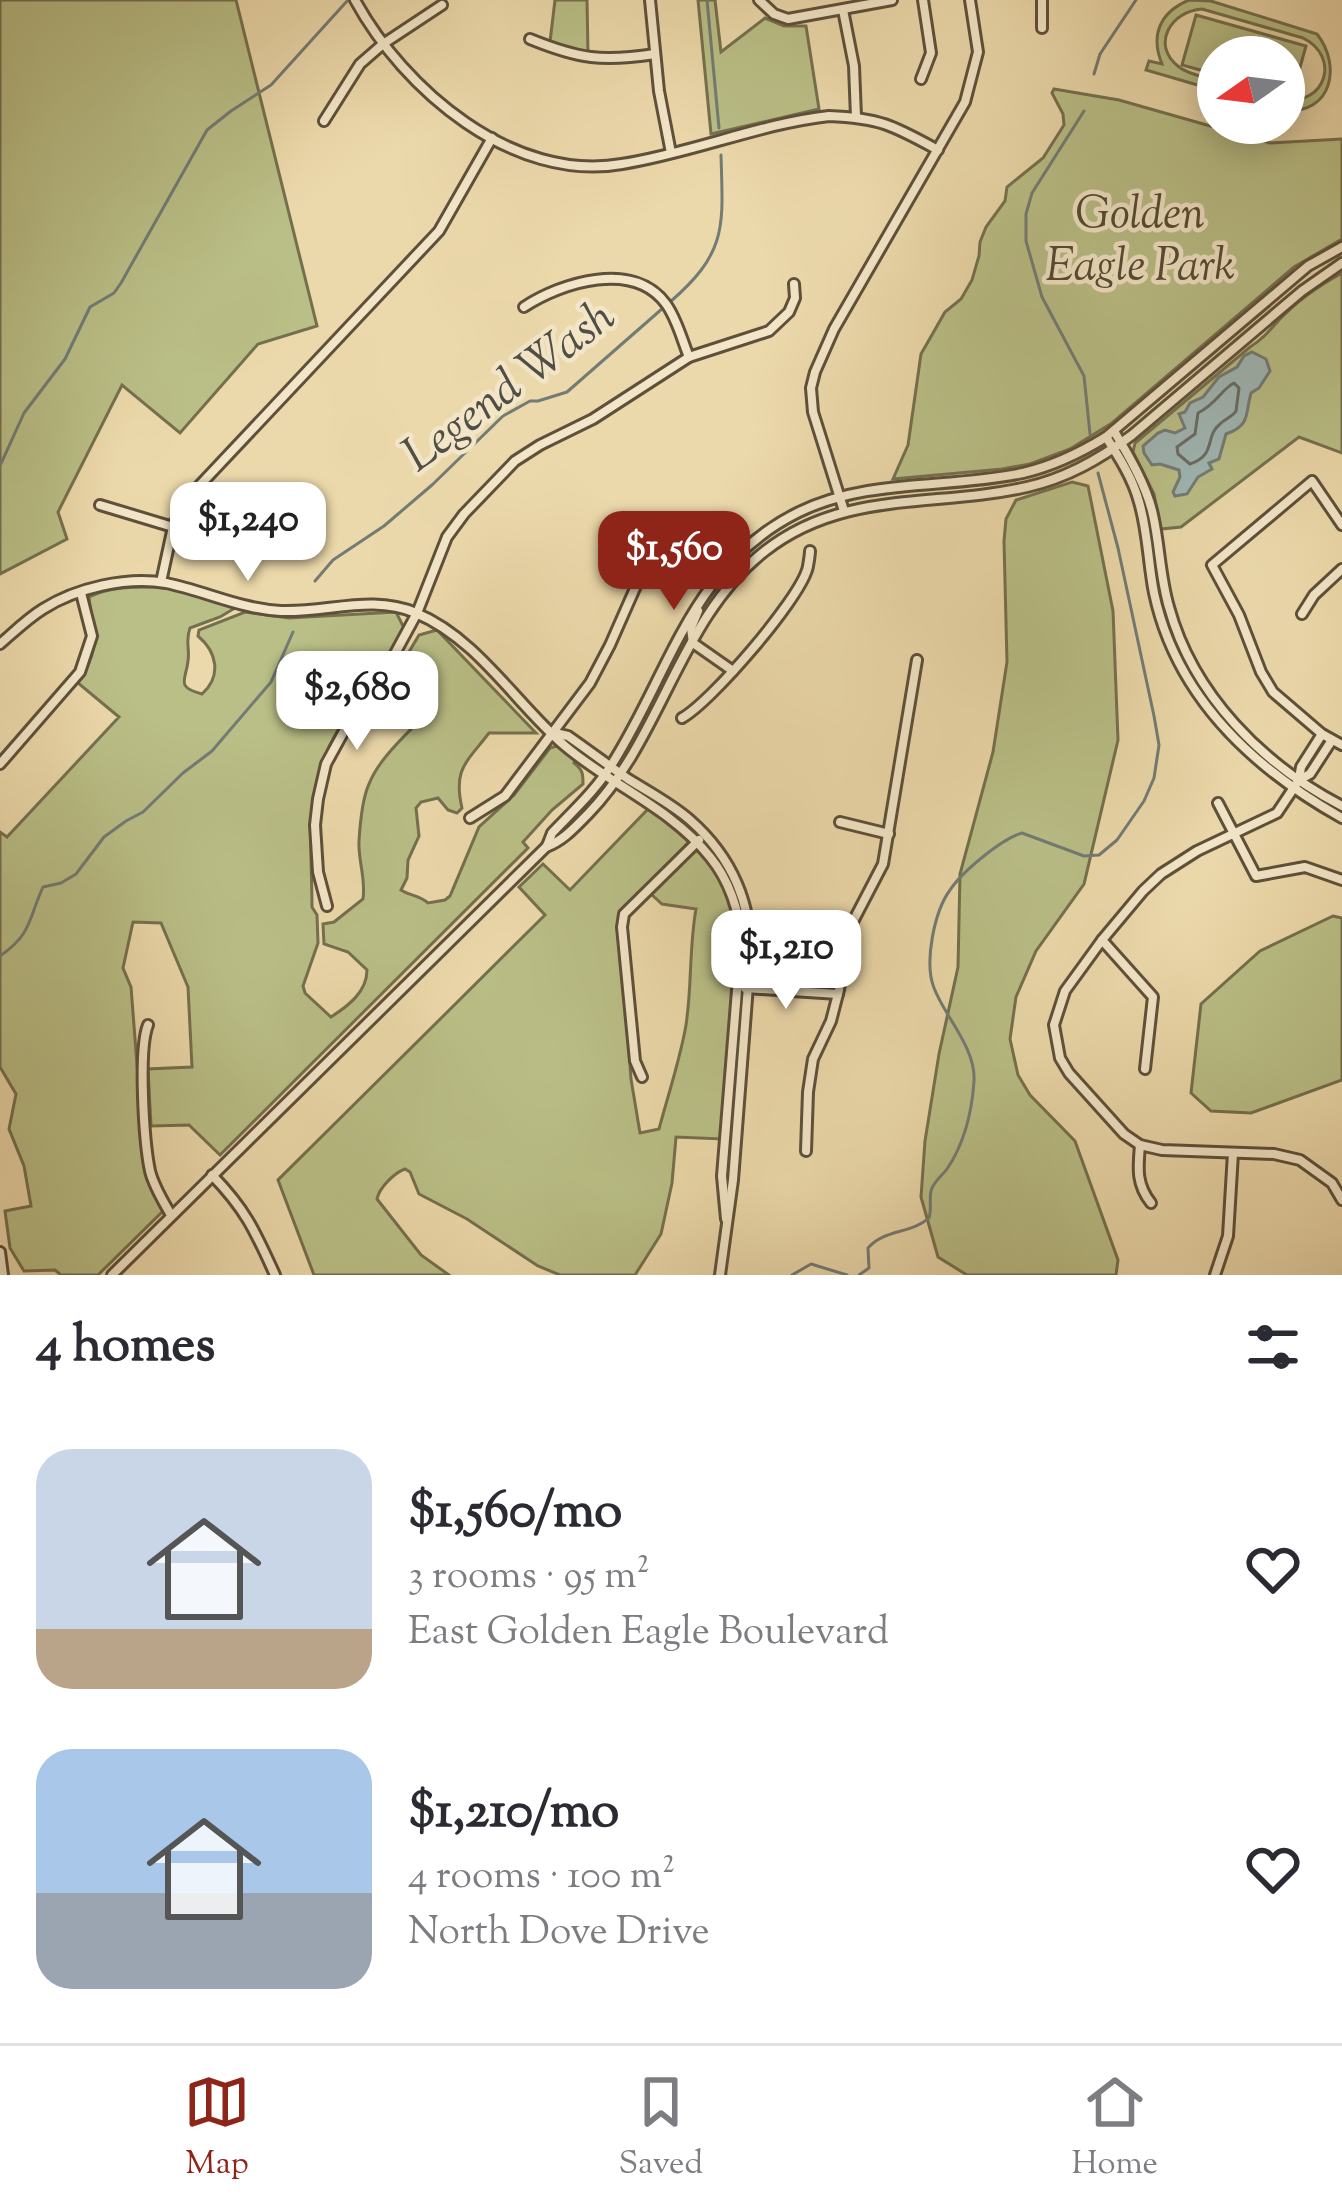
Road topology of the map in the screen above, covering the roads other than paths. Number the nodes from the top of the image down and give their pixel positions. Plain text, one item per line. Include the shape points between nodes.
1 (355, 0) edge
2 (650, 0) edge
3 (759, 0) edge
4 (892, 0) edge
5 (923, 0) edge
6 (970, 0) edge
7 (1042, 0) edge
8 (442, 4) dead end
9 (843, 10) junction
10 (1042, 28) dead end
11 (530, 38) dead end
12 (383, 44) junction
13 (655, 54) junction
14 (921, 79) dead end
15 (856, 117) junction
16 (324, 122) dead end
17 (492, 138) junction
18 (938, 150) junction
19 (671, 153) junction
20 (1342, 248) edge
21 (1342, 263) edge
22 (794, 284) dead end
23 (524, 307) dead end
24 (689, 357) junction
25 (1110, 434) junction
26 (1117, 446) junction
27 (839, 497) junction
28 (100, 506) dead end
29 (844, 511) junction
30 (1342, 525) edge
31 (172, 527) junction
32 (810, 551) dead end
33 (652, 552) dead end
34 (1342, 568) edge
35 (161, 582) junction
36 (709, 587) junction
37 (81, 593) junction
38 (417, 613) junction
39 (1302, 614) dead end
40 (693, 643) junction
41 (0, 644) edge
42 (917, 660) dead end
43 (733, 670) junction
44 (682, 718) dead end
45 (553, 733) junction
46 (1322, 734) junction
47 (1337, 743) edge
48 (0, 764) edge
49 (608, 770) junction
50 (619, 778) junction
51 (1297, 784) junction
52 (1218, 803) dead end
53 (1342, 806) edge
54 (470, 818) dead end
55 (1342, 818) edge
56 (839, 823) dead end
57 (889, 834) junction
58 (1233, 834) junction
59 (700, 838) junction
60 (546, 848) junction
61 (1342, 880) edge
62 (327, 906) dead end
63 (820, 924) dead end
64 (846, 935) junction
65 (1102, 940) junction
66 (744, 976) junction
67 (743, 987) junction
68 (839, 989) junction
69 (148, 1024) dead end
70 (1144, 1069) dead end
71 (642, 1077) dead end
72 (1140, 1145) junction
73 (806, 1151) dead end
74 (1233, 1153) junction
75 (212, 1175) junction
76 (1342, 1200) edge
77 (1150, 1203) dead end
78 (172, 1215) junction
79 (0, 1252) edge
80 (4, 1275) edge
81 (112, 1275) edge
82 (275, 1275) edge
83 (720, 1275) edge
84 (1215, 1275) edge

1 - 12 street
2 - 13 street
3 - 9 street via 788,19
4 - 9 street
5 - 14 street via 931,52
6 - 18 street via 973,78
7 - 10 street
8 - 12 street
9 - 15 street
11 - 13 street via 594,59
12 - 16 street via 360,64
12 - 17 street via 427,94
13 - 19 street
15 - 18 street via 892,125
15 - 19 street via 815,118
17 - 19 street via 583,165
17 - 31 street via 439,231 184,502
18 - 27 street via 815,372 813,412
20 - 25 street via 1308,266
21 - 26 street
22 - 24 street via 788,312 769,331
23 - 24 street via 544,294 613,278 647,285 666,304
24 - 38 street via 515,461 447,537
25 - 26 street
25 - 27 street via 1020,473
26 - 29 street via 1025,487
26 - 51 street via 1138,496 1154,595 1178,662 1225,730
27 - 29 street
27 - 36 street via 778,524
28 - 31 street
29 - 40 street via 800,528 748,565
30 - 46 street via 1312,481 1212,565 1273,692
31 - 35 street
32 - 43 street via 800,586
33 - 45 street via 590,682
34 - 39 street
35 - 37 street
35 - 38 street via 253,608 370,603
36 - 40 street via 691,628
36 - 49 street
37 - 41 street via 45,607
37 - 48 street via 92,636 80,672
38 - 45 street via 464,644
38 - 62 street via 326,764 315,825
40 - 43 street
40 - 50 street
42 - 57 street
43 - 44 street
45 - 49 street
45 - 54 street via 505,796
46 - 47 street
46 - 51 street
47 - 51 street
49 - 50 street
49 - 60 street
50 - 59 street via 689,818
50 - 60 street
51 - 53 street
51 - 55 street
51 - 58 street via 1277,813
52 - 58 street
56 - 57 street
57 - 64 street via 883,864
58 - 61 street via 1256,876 1305,867
58 - 65 street via 1161,874
59 - 66 street via 723,857 744,897 751,944
59 - 71 street via 624,914
60 - 75 street
63 - 64 street
64 - 68 street
65 - 70 street via 1153,997
65 - 72 street via 1059,1003 1055,1039 1069,1073
66 - 67 street
66 - 68 street
67 - 68 street
67 - 83 street
68 - 73 street via 813,1059
69 - 78 street via 141,1049 149,1166
72 - 74 street
72 - 77 street via 1137,1175
74 - 76 street via 1300,1160
74 - 84 street via 1228,1236
75 - 78 street
75 - 82 street via 254,1227
78 - 81 street
79 - 80 street

